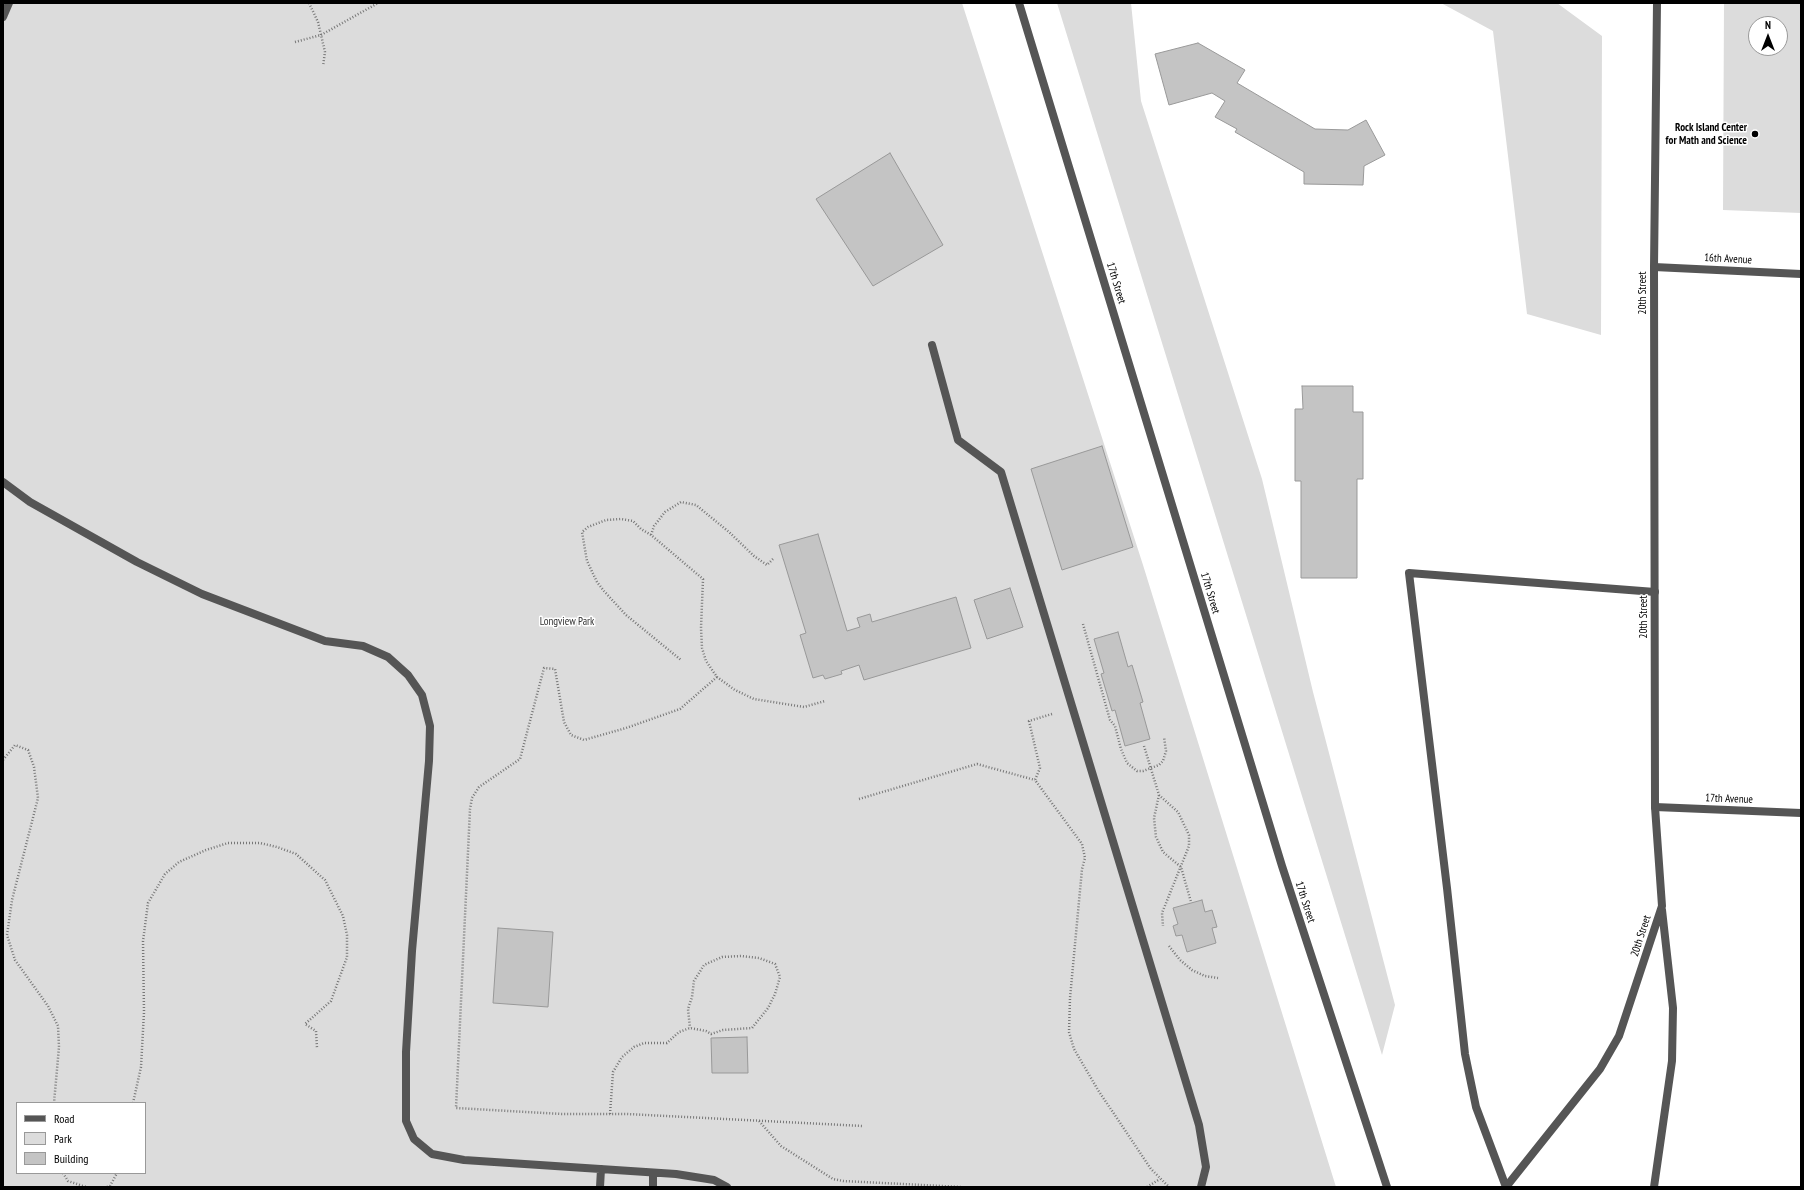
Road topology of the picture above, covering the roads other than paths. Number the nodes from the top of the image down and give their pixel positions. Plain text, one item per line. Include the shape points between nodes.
1 (9, 3) edge
2 (1020, 3) edge
3 (1657, 3) edge
4 (3, 17) edge
5 (1654, 267) junction
6 (1801, 274) edge
7 (932, 345) dead end
8 (3, 482) edge
9 (1655, 592) junction
10 (1655, 807) junction
11 (1801, 813) edge
12 (1662, 906) junction
13 (600, 1169) junction
14 (653, 1173) junction
15 (600, 1187) edge
16 (653, 1187) edge
17 (727, 1187) edge
18 (1201, 1187) edge
19 (1387, 1187) edge
20 (1506, 1187) edge
21 (1654, 1187) edge

1 - 4 street
2 - 19 street, 17th Street via 1282,866
3 - 5 street, 20th Street
5 - 6 street, 16th Avenue
5 - 9 street, 20th Street
7 - 18 street via 958,440 1001,472 1199,1125 1206,1167
8 - 13 street via 30,502 137,562 202,594 325,641 362,646 388,657 408,675 422,694 430,726 406,1052 406,1121 414,1139 432,1154 464,1160
9 - 10 street, 20th Street
9 - 20 street via 1409,573 1448,888 1465,1054 1476,1107
10 - 11 street, 17th Avenue
10 - 12 street, 20th Street
12 - 20 street, 20th Street via 1619,1036 1600,1070
12 - 21 street via 1673,1008 1672,1061
13 - 14 street
13 - 15 street
14 - 16 street
14 - 17 street via 714,1180

